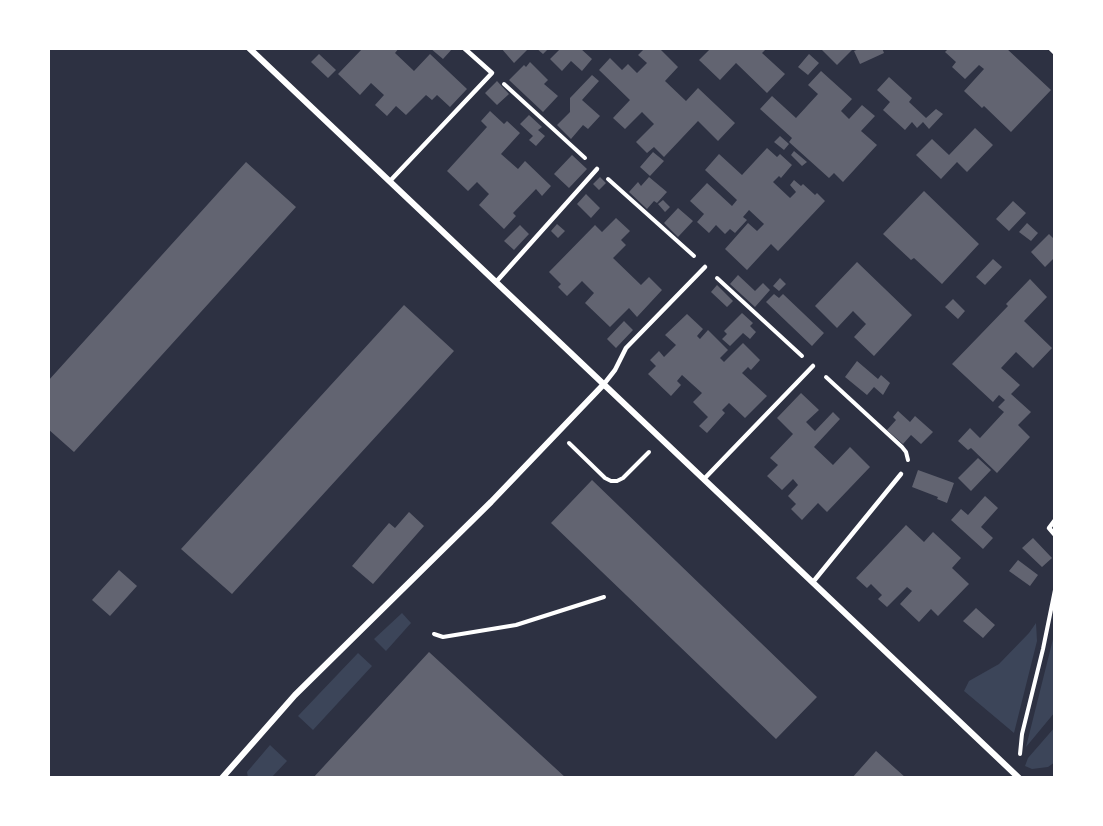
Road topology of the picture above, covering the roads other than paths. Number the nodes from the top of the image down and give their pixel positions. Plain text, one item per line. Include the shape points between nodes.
1 (249, 48) edge
2 (464, 48) edge
3 (1051, 48) edge
4 (1055, 52) edge
5 (597, 169) road end
6 (390, 181) junction
7 (705, 267) dead end
8 (496, 282) junction
9 (813, 366) dead end
10 (604, 384) junction
11 (902, 474) road end
12 (704, 479) junction
13 (1055, 520) edge
14 (1055, 535) edge
15 (813, 582) junction
16 (222, 778) edge
17 (1019, 778) edge

1 - 6 street
2 - 6 lane via 492,73
3 - 4 street
5 - 8 lane
6 - 8 street
7 - 10 lane via 626,348
8 - 10 street
9 - 12 lane
10 - 12 street
10 - 16 street via 491,502 295,695
11 - 15 lane
12 - 15 street
13 - 14 lane via 1049,528
15 - 17 street

